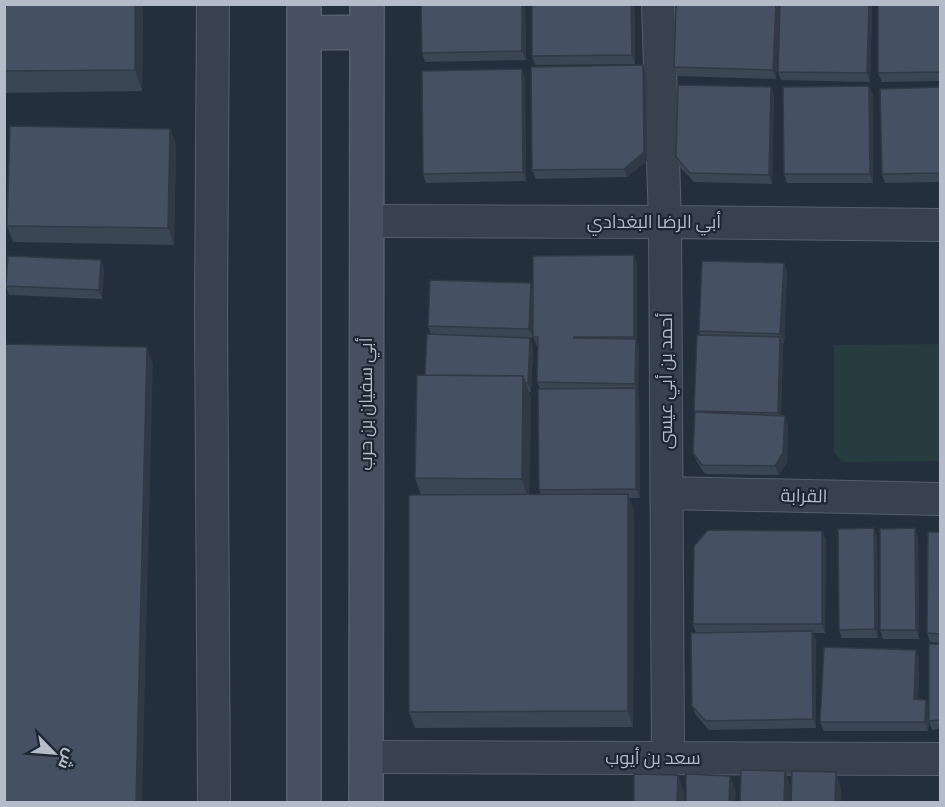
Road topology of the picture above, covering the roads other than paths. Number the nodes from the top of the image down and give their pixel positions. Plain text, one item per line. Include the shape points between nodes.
1 (213, 4) edge
2 (658, 4) edge
3 (367, 18) edge
4 (304, 19) edge
5 (367, 221) junction
6 (665, 222) junction
7 (940, 225) edge
8 (667, 494) junction
9 (940, 499) edge
10 (366, 757) junction
11 (668, 759) junction
12 (940, 759) edge
13 (214, 802) edge
14 (304, 802) edge
15 (366, 802) edge

1 - 13 street
2 - 6 street, أحمد بن أبي عيسى
3 - 4 street
3 - 5 street, أبي سفيان بن حرب
4 - 14 street
5 - 6 street, أبي الرضا البغدادي
5 - 10 street, أبي سفيان بن حرب
6 - 7 street, أبي الرضا البغدادي
6 - 8 street, أحمد بن أبي عيسى
8 - 9 street, القرابة
8 - 11 street, أحمد بن أبي عيسى
10 - 11 street, سعد بن أيوب
10 - 15 street, أبي سفيان بن حرب
11 - 12 street, سعد بن أيوب

